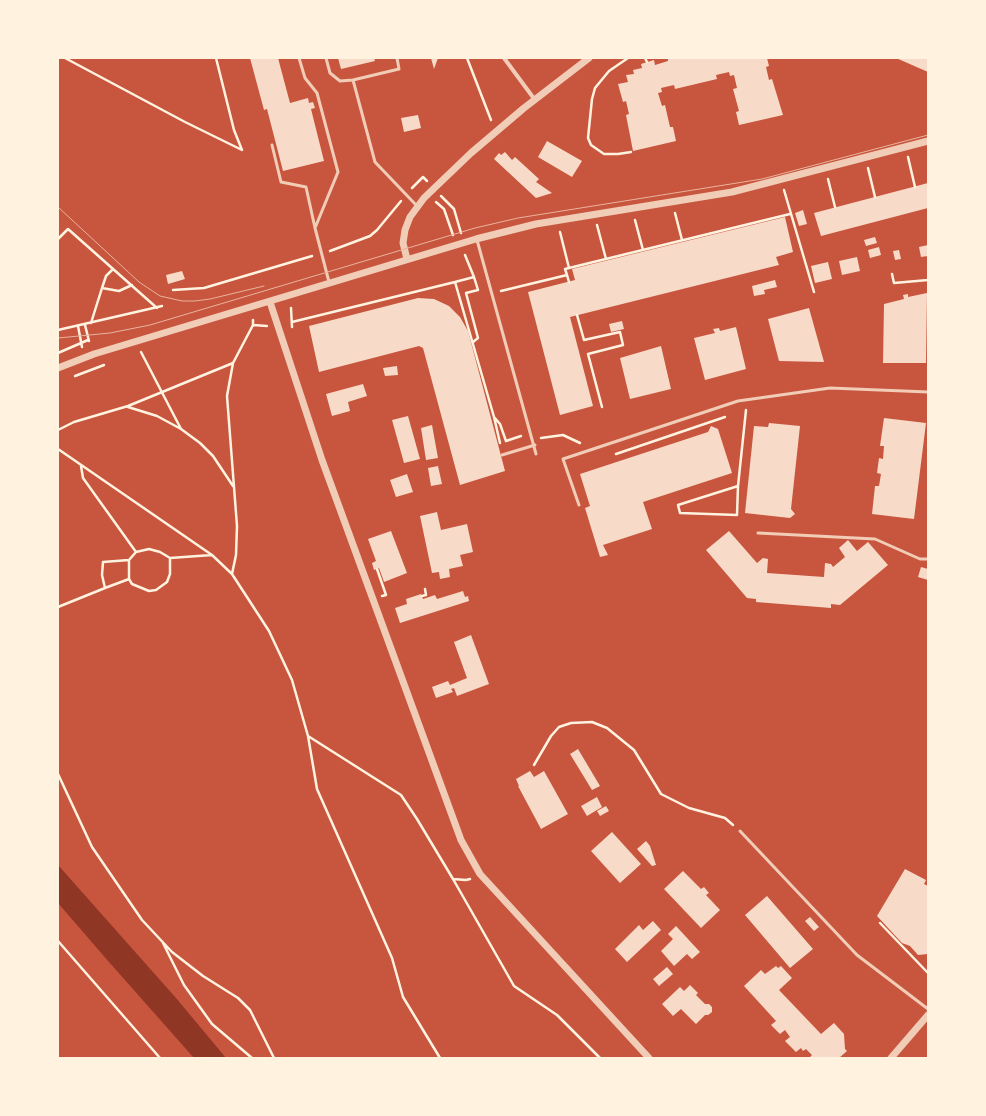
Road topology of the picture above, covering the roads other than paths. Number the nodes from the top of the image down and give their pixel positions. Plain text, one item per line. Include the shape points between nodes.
1 (299, 58) edge
2 (326, 58) edge
3 (397, 58) edge
4 (504, 58) edge
5 (589, 58) edge
6 (353, 80) junction
7 (535, 100) junction
8 (928, 141) edge
9 (272, 144) dead end
10 (417, 206) junction
11 (316, 228) junction
12 (476, 239) junction
13 (407, 259) junction
14 (329, 284) junction
15 (270, 302) junction
16 (58, 368) edge
17 (928, 392) edge
18 (535, 445) junction
19 (536, 454) dead end
20 (502, 455) dead end
21 (579, 506) dead end
22 (758, 533) dead end
23 (928, 559) edge
24 (740, 831) road end
25 (928, 1009) edge
26 (928, 1015) edge
27 (649, 1058) edge
28 (891, 1058) edge

1 - 11 lane via 304,78 317,94 338,172
2 - 6 lane via 330,73 340,81
3 - 6 lane via 399,69
4 - 7 street
5 - 7 street
6 - 10 lane via 375,162
7 - 10 street via 471,153
8 - 12 street via 732,192 536,224
9 - 11 lane via 281,182 306,187
10 - 13 street via 405,230 403,243
11 - 14 lane
12 - 13 street
12 - 18 lane
13 - 14 street
14 - 15 street
15 - 16 street via 94,354
15 - 27 street via 327,474 460,840 480,874
17 - 21 lane via 830,388 738,401 563,459
18 - 19 lane
18 - 20 lane
22 - 23 lane via 875,539 920,559
24 - 25 lane via 857,955
26 - 28 street

